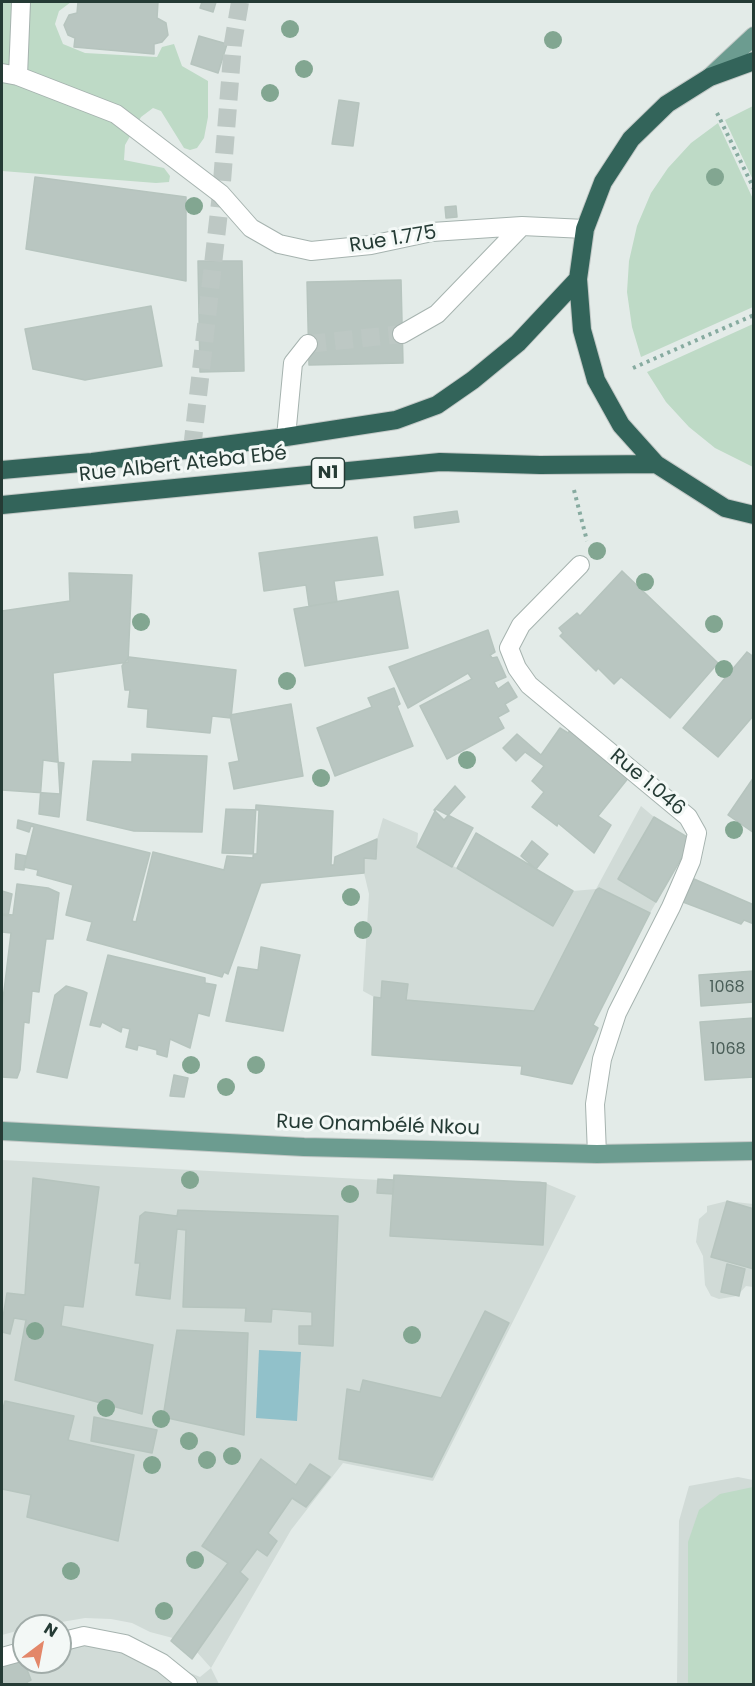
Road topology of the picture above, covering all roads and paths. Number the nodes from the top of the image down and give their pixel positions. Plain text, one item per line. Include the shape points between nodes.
1 (21, 2) edge
2 (753, 36) edge
3 (753, 61) edge
4 (10, 75) edge
5 (710, 77) junction
6 (717, 113) dead end
7 (753, 189) edge
8 (522, 226) junction
9 (585, 229) junction
10 (578, 279) junction
11 (753, 315) edge
12 (402, 334) tunnel mouth
13 (308, 344) dead end
14 (633, 368) dead end
15 (286, 437) junction
16 (656, 464) junction
17 (568, 465) junction
18 (2, 470) edge
19 (2, 505) edge
20 (753, 515) edge
21 (580, 565) joint
22 (2, 1131) edge
23 (753, 1151) edge
24 (597, 1154) junction
25 (72, 1639) edge
26 (188, 1684) edge

1 - 4 street
2 - 5 main road
3 - 5 highway
4 - 8 street, Rue 1.775 via 116,114 221,194 251,228 279,244 311,251 371,245 432,232
5 - 9 highway via 667,104 631,139 603,182
6 - 7 path
8 - 9 street, Rue 1.775
8 - 12 street via 436,314
9 - 10 highway
10 - 15 highway, Rue Albert Ateba Ebé / N1 via 518,343 437,405 396,420
10 - 16 highway via 582,330 596,380 621,425
11 - 14 path
13 - 15 street via 293,363
15 - 18 highway, Rue Albert Ateba Ebé / N1
16 - 17 highway, Rue Albert Ateba Ebé / N1
16 - 20 highway via 725,508
17 - 19 highway, Rue Albert Ateba Ebé / N1 via 440,462
17 - 21 path via 588,544
21 - 24 street, Rue 1.046 via 521,625 509,648 517,668 530,685 688,817 698,833 691,861 616,1013 602,1059 595,1104
22 - 24 main road, Rue Onambélé Nkou via 304,1147
23 - 24 main road, Rue Onambélé Nkou
25 - 26 street via 84,1636 125,1644 162,1663

